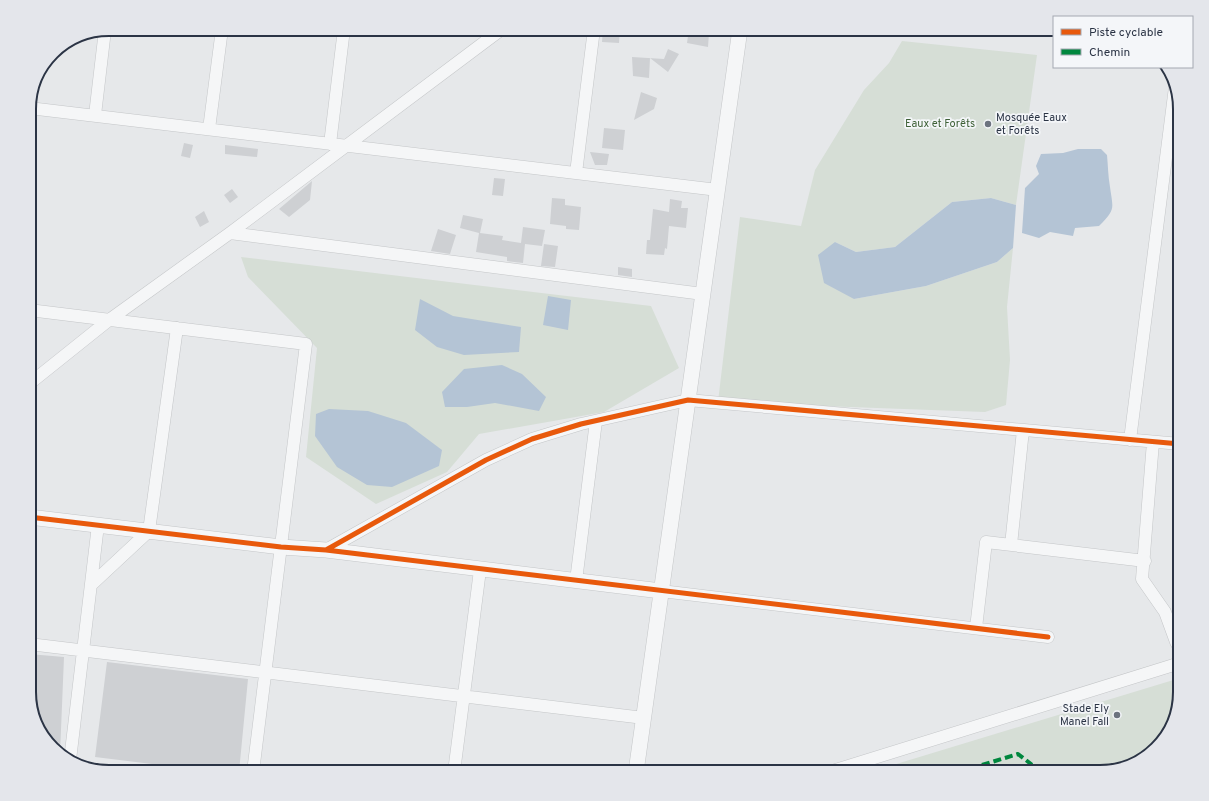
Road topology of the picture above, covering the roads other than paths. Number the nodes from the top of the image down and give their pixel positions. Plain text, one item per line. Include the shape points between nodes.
1 (104, 36) edge
2 (221, 36) edge
3 (343, 36) edge
4 (493, 36) edge
5 (593, 36) edge
6 (739, 36) edge
7 (1173, 103) edge
8 (36, 109) edge
9 (95, 115) junction
10 (209, 129) junction
11 (330, 144) junction
12 (347, 146) junction
13 (576, 173) junction
14 (718, 190) junction
15 (230, 233) junction
16 (703, 294) junction
17 (36, 311) edge
18 (109, 320) junction
19 (177, 328) junction
20 (36, 378) edge
21 (688, 400) junction
22 (596, 421) junction
23 (1023, 430) junction
24 (1130, 440) junction
25 (1153, 442) junction
26 (1173, 443) edge
27 (36, 518) edge
28 (98, 525) junction
29 (149, 531) junction
30 (1011, 545) junction
31 (281, 547) junction
32 (326, 550) junction
33 (1145, 561) junction
34 (480, 570) junction
35 (576, 581) junction
36 (91, 585) junction
37 (661, 591) junction
38 (976, 628) junction
39 (1173, 630) edge
40 (1048, 637) dead end
41 (36, 645) edge
42 (83, 651) junction
43 (1173, 665) edge
44 (266, 672) junction
45 (465, 697) junction
46 (644, 718) junction
47 (71, 754) edge
48 (254, 765) edge
49 (455, 765) edge
50 (637, 765) edge
51 (852, 765) edge

1 - 9 street
2 - 10 street
3 - 11 street
4 - 12 street
5 - 13 street
6 - 14 street
7 - 24 street
8 - 9 street
9 - 10 street
10 - 11 street
11 - 12 street
12 - 13 street
12 - 15 street
13 - 14 street
14 - 16 street
15 - 16 street
15 - 18 street
16 - 21 street
17 - 18 street
18 - 19 street
18 - 20 street
19 - 29 street
19 - 31 street via 306,344
21 - 22 street
21 - 23 street
21 - 37 street
22 - 32 street via 532,439 486,460
22 - 35 street
23 - 24 street
23 - 30 street
24 - 25 street
25 - 26 street
25 - 33 street
27 - 28 street
28 - 29 street
28 - 36 street
29 - 31 street
29 - 36 street
30 - 33 street
30 - 38 street via 986,542
31 - 32 street
31 - 44 street
32 - 34 street
33 - 39 street via 1142,579 1165,612
34 - 35 street
34 - 45 street
35 - 37 street
36 - 42 street
37 - 38 street
37 - 46 street
38 - 40 street
41 - 42 street
42 - 44 street
42 - 47 street
43 - 51 street
44 - 45 street
44 - 48 street
45 - 46 street
45 - 49 street
46 - 50 street

